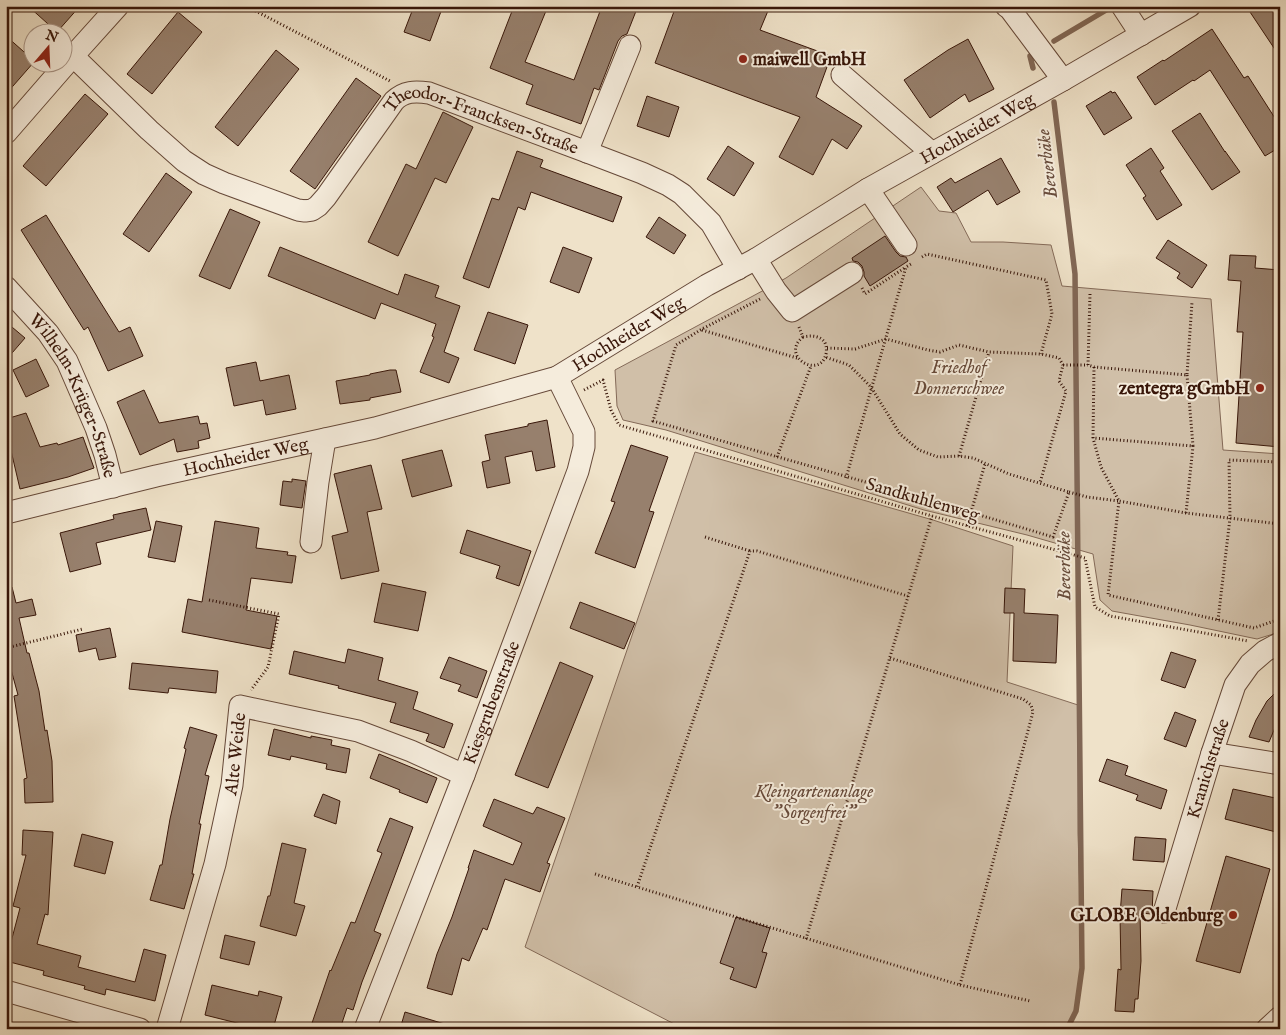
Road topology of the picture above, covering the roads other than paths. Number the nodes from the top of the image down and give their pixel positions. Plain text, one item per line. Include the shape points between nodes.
1 (118, 6) edge
2 (1006, 6) edge
3 (1190, 6) edge
4 (1122, 7) edge
5 (1141, 35) junction
6 (630, 46) dead end
7 (73, 56) junction
8 (842, 75) dead end
9 (1063, 80) junction
10 (6, 133) edge
11 (587, 152) junction
12 (932, 152) junction
13 (868, 189) junction
14 (906, 245) dead end
15 (747, 264) junction
16 (852, 273) road end
17 (6, 287) edge
18 (557, 377) junction
19 (325, 439) junction
20 (112, 487) junction
21 (6, 513) edge
22 (311, 542) dead end
23 (1272, 647) edge
24 (1212, 753) junction
25 (1280, 764) edge
26 (464, 775) junction
27 (1164, 912) dead end
28 (6, 990) edge
29 (1280, 1018) edge
30 (140, 1029) edge
31 (167, 1029) edge
32 (365, 1029) edge
33 (1267, 1029) edge

1 - 7 street
2 - 9 street
3 - 5 street, Hochheider Weg
4 - 5 street
5 - 9 street, Hochheider Weg
6 - 11 street
7 - 10 street
7 - 11 street, Theodor-Francksen-Straße via 184,161 224,183 305,211 312,210 326,197 394,101 411,92 429,93
8 - 12 street
9 - 12 street, Hochheider Weg
11 - 15 street, Theodor-Francksen-Straße via 642,173 682,194
12 - 13 street, Hochheider Weg
13 - 14 street
13 - 15 street, Hochheider Weg
15 - 16 street, Theodor-Francksen-Straße via 792,311
15 - 18 street, Hochheider Weg
17 - 20 street, Wilhelm-Krüger-Straße via 48,333 67,362 96,428
18 - 19 street, Hochheider Weg
18 - 26 street, Kiesgrubenstraße via 584,432 584,447 578,472
19 - 20 street, Hochheider Weg
19 - 22 street
20 - 21 street, Hochheider Weg
23 - 24 street, Kranichstraße via 1250,664 1235,685
24 - 25 street
24 - 27 street, Kranichstraße
26 - 31 street, Alte Weide via 358,731 240,706 232,785 215,864
26 - 32 street, Kiesgrubenstraße
28 - 30 street
29 - 33 street

